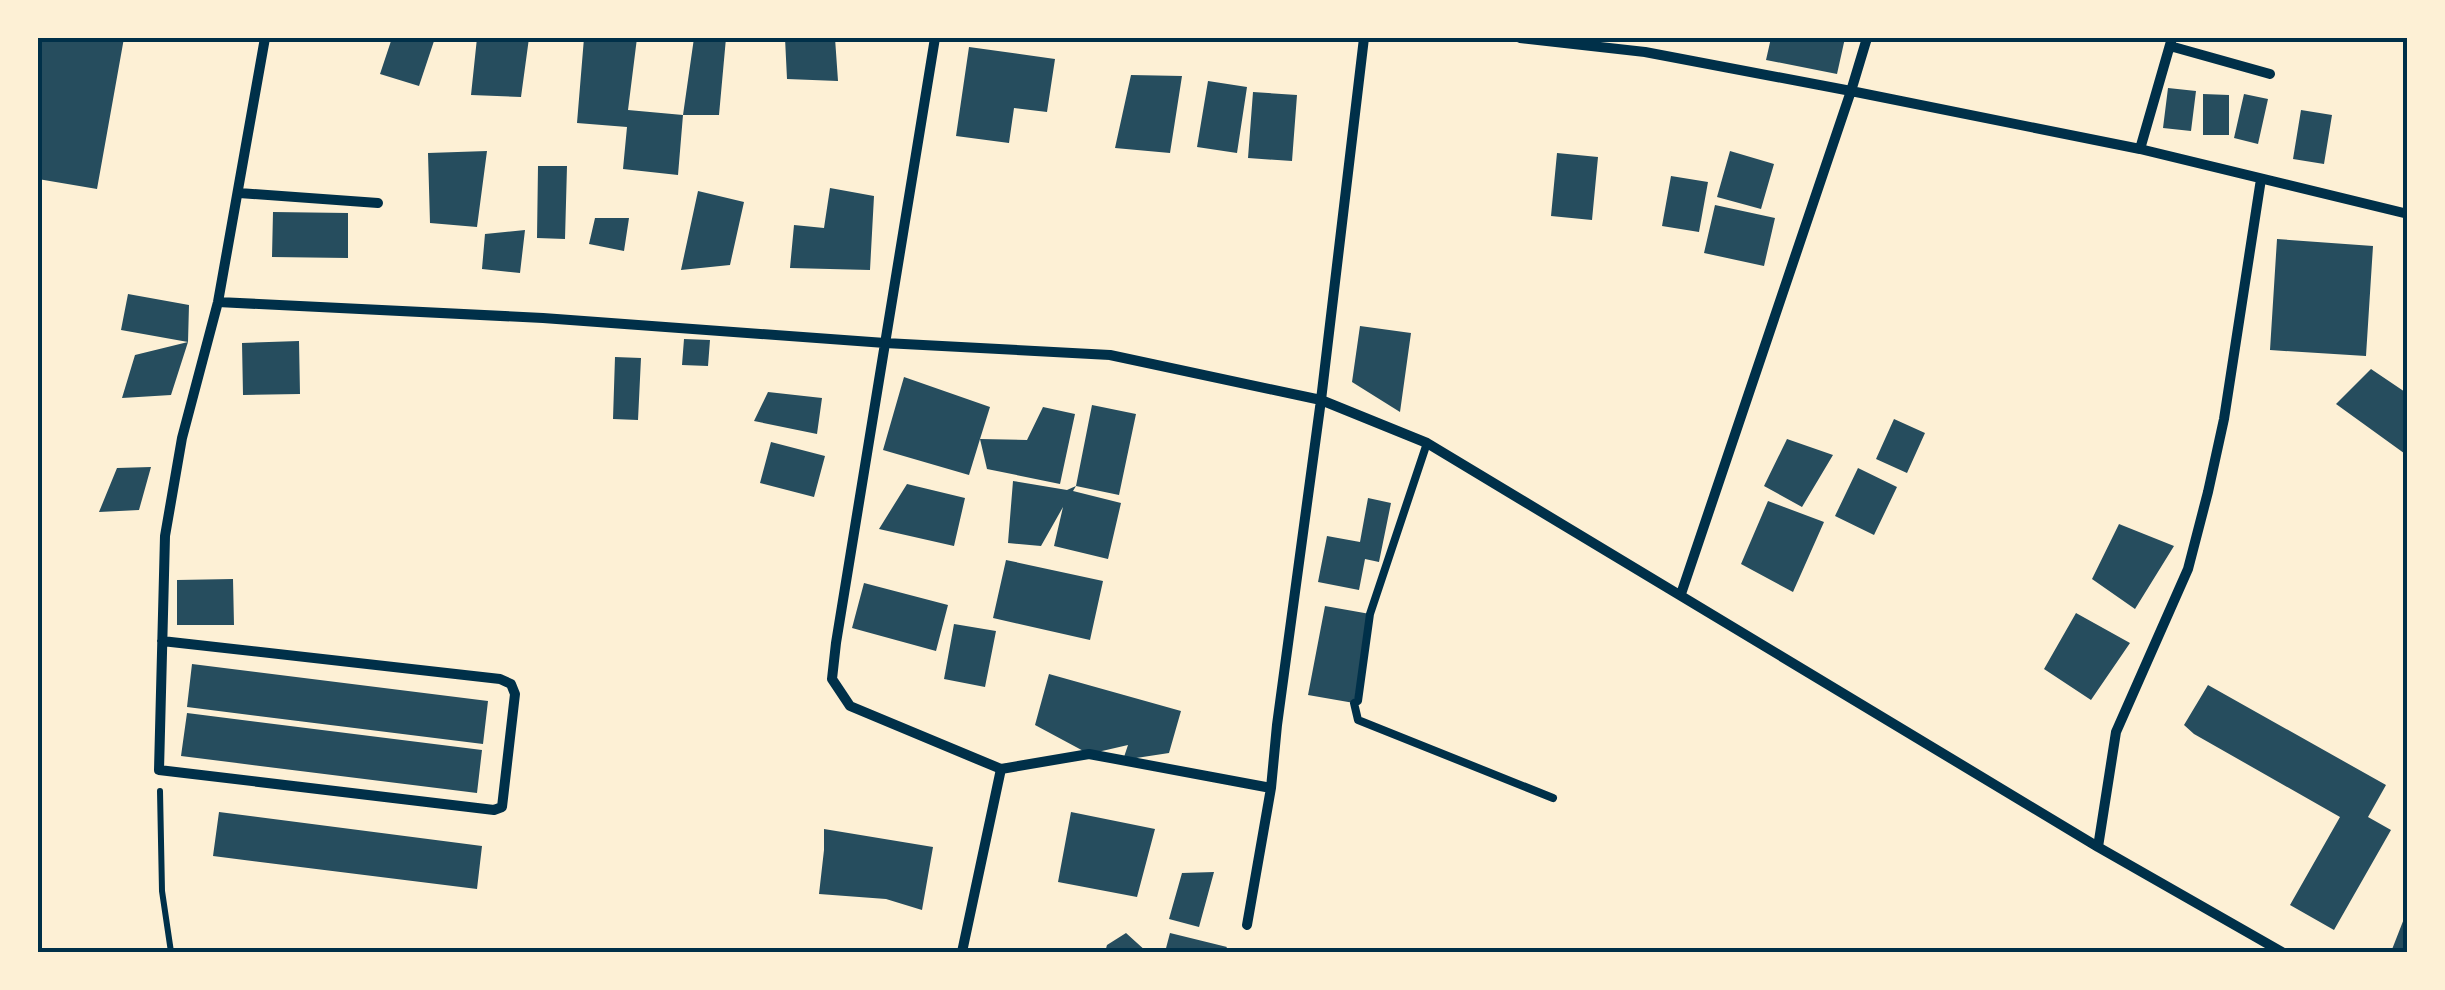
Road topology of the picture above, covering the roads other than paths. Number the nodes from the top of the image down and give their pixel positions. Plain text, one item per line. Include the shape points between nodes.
1 (265, 38) edge
2 (936, 38) edge
3 (1364, 38) edge
4 (1520, 38) edge
5 (1648, 38) edge
6 (1866, 38) edge
7 (2171, 42) edge
8 (1645, 52) junction
9 (2270, 74) dead end
10 (1851, 91) junction
11 (2140, 149) junction
12 (2262, 180) junction
13 (239, 193) junction
14 (378, 203) dead end
15 (2408, 214) edge
16 (218, 302) junction
17 (885, 343) junction
18 (1320, 400) junction
19 (1427, 442) junction
20 (1681, 594) junction
21 (162, 640) junction
22 (1001, 769) junction
23 (1271, 788) junction
24 (1554, 798) dead end
25 (2098, 847) junction
26 (1247, 924) dead end
27 (962, 952) edge
28 (2282, 952) edge

1 - 13 street
2 - 17 street
3 - 18 street
4 - 8 street
5 - 8 street
6 - 10 street
7 - 9 street
7 - 11 street
8 - 10 street
10 - 11 street
10 - 20 street
11 - 12 street
12 - 15 street
12 - 25 street via 2208,492 2188,569 2116,732
13 - 14 street
13 - 16 street
16 - 17 street
16 - 21 street via 164,536
17 - 18 street via 1110,355
17 - 22 street via 832,679 850,706
18 - 19 street
18 - 23 street
19 - 20 street
19 - 24 lane via 1370,614 1354,703 1358,720
20 - 25 street
21 - 21 street via 159,770 502,806 516,694 511,684
22 - 23 street via 1088,754
22 - 27 street
23 - 26 street
25 - 28 street

